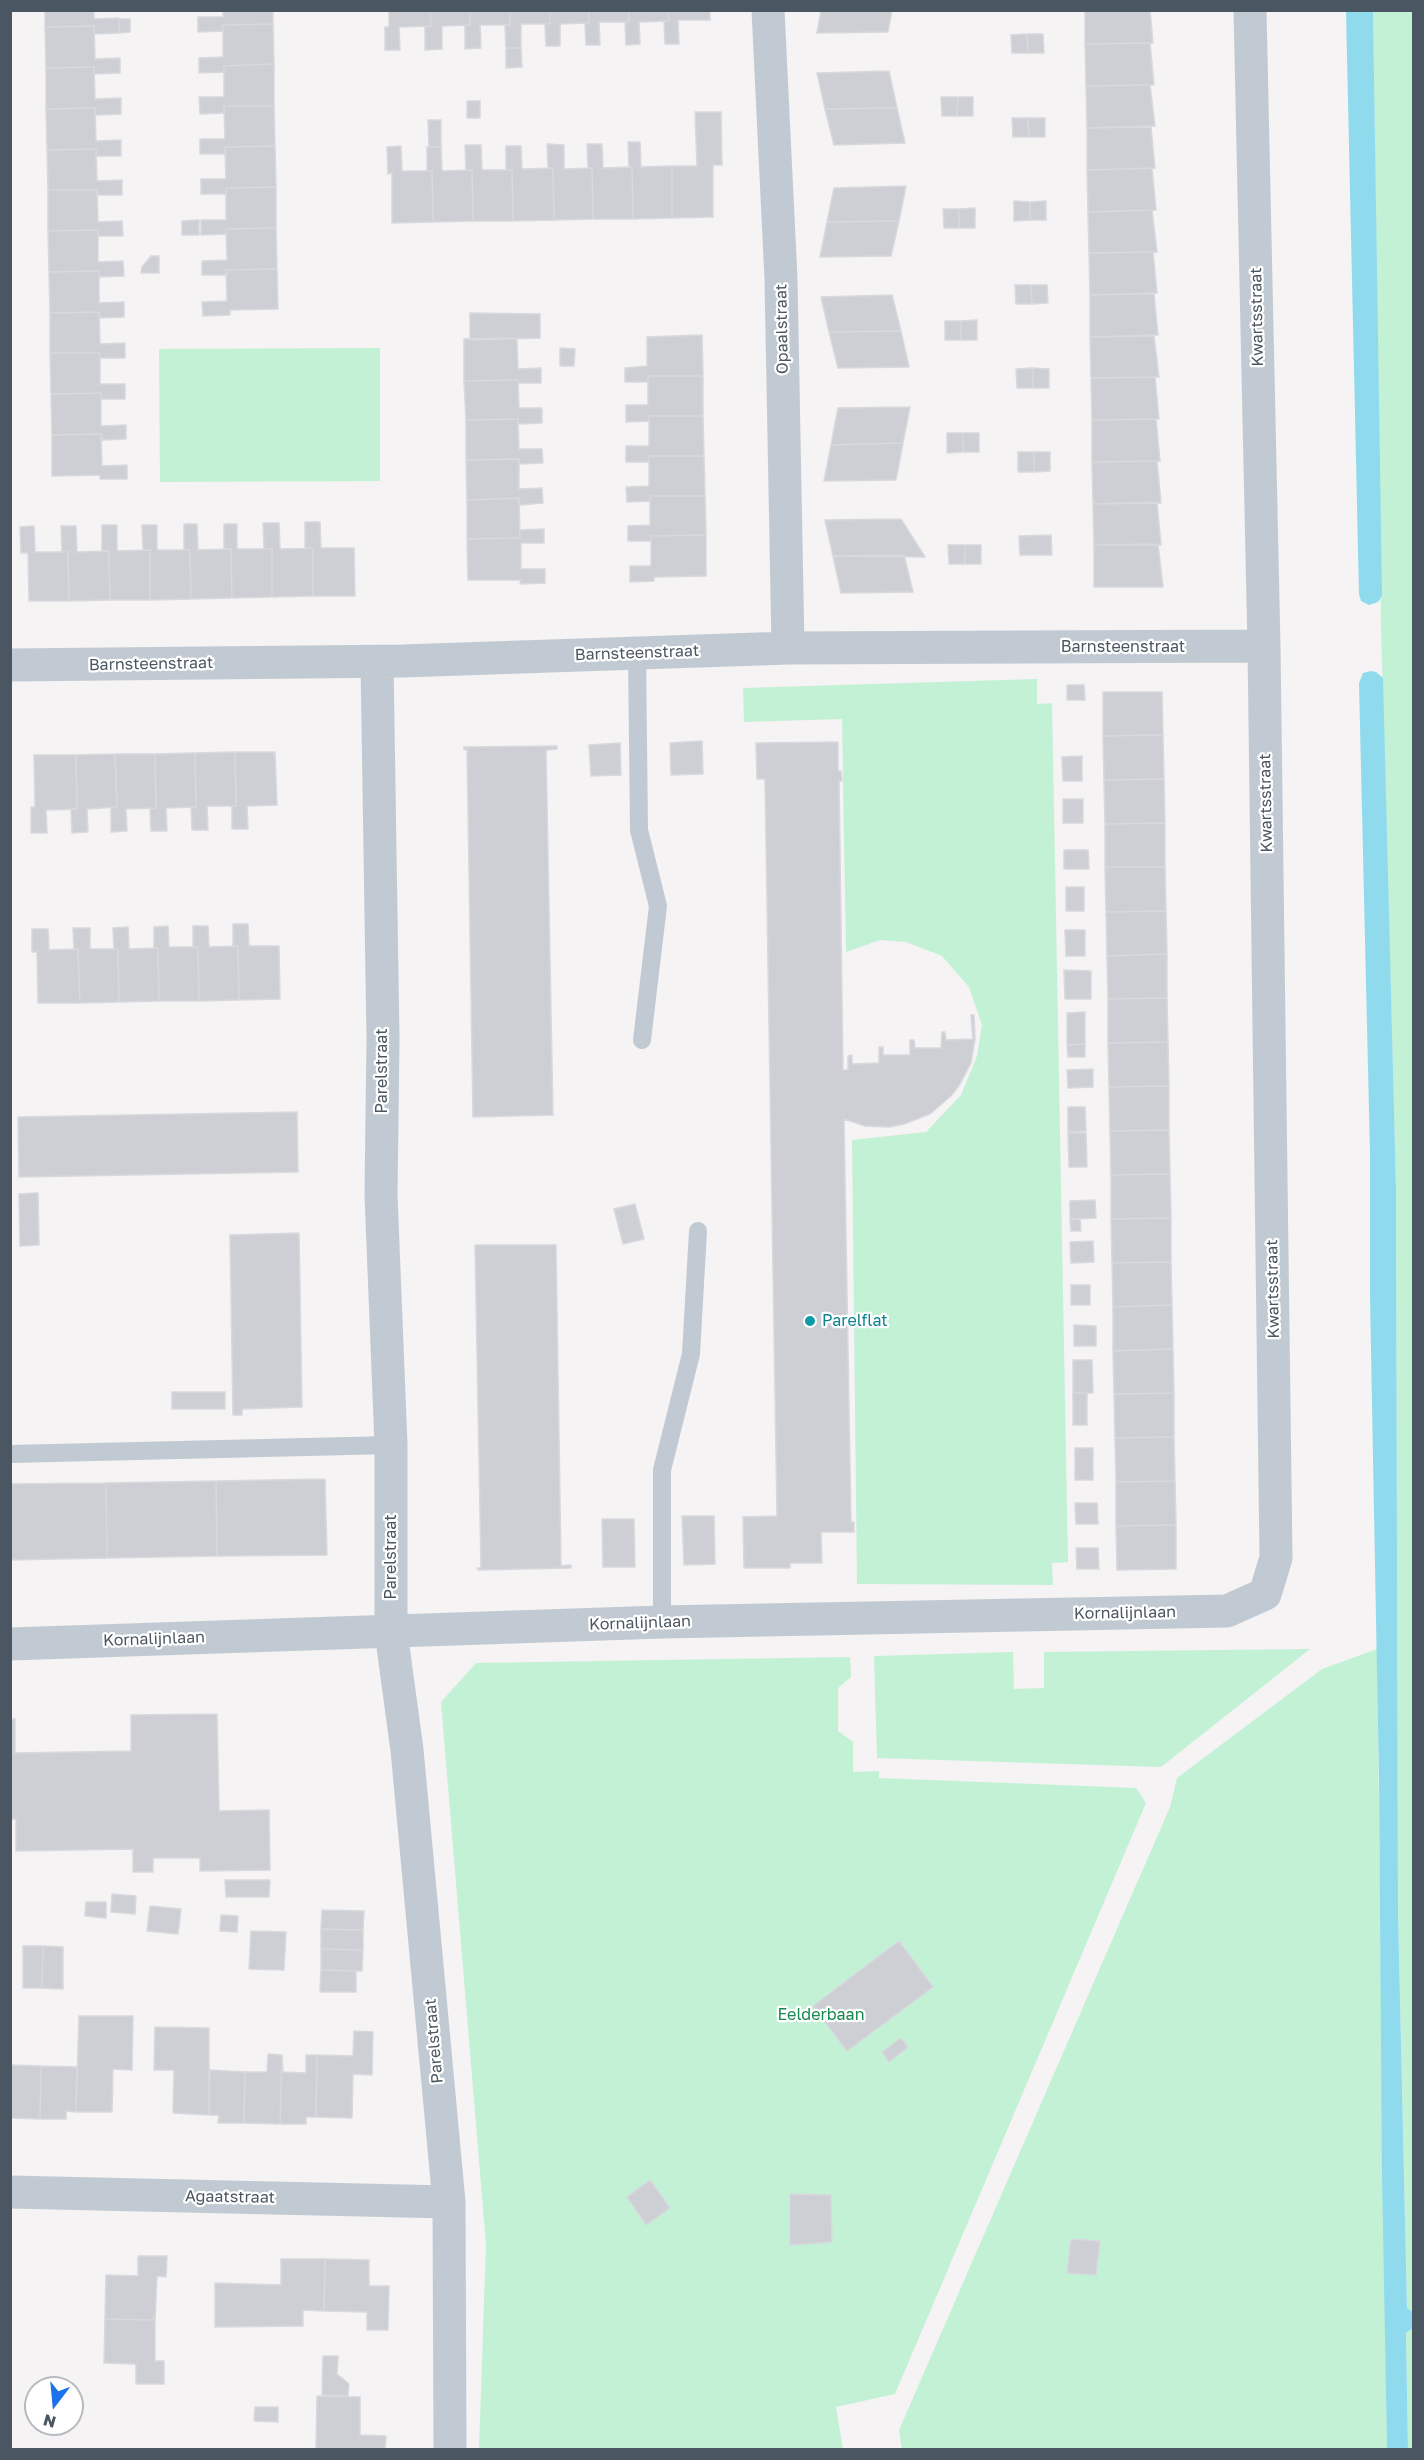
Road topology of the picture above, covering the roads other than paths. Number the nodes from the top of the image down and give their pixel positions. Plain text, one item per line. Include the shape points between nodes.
1 (768, 10) edge
2 (1250, 10) edge
3 (1264, 646) junction
4 (788, 648) junction
5 (637, 653) junction
6 (377, 662) junction
7 (10, 665) edge
8 (642, 1040) dead end
9 (698, 1231) dead end
10 (391, 1445) junction
11 (10, 1454) edge
12 (1265, 1594) joint
13 (662, 1622) junction
14 (391, 1632) junction
15 (10, 1644) edge
16 (10, 2192) edge
17 (449, 2202) junction
18 (450, 2450) edge

1 - 4 street, Opaalstraat via 782,279
2 - 3 street, Kwartsstraat
3 - 4 street, Barnsteenstraat
3 - 12 street, Kwartsstraat via 1276,1558
4 - 5 street, Barnsteenstraat
5 - 6 street, Barnsteenstraat
5 - 8 lane via 639,830 658,906
6 - 7 street, Barnsteenstraat
6 - 10 street, Parelstraat via 383,1039 381,1195
9 - 13 lane via 690,1354 662,1470
10 - 11 lane
10 - 14 street, Parelstraat
12 - 13 street, Kornalijnlaan via 1227,1611
13 - 14 street, Kornalijnlaan
14 - 15 street, Kornalijnlaan
14 - 17 street, Parelstraat via 408,1750
16 - 17 street, Agaatstraat
17 - 18 street, Parelstraat

